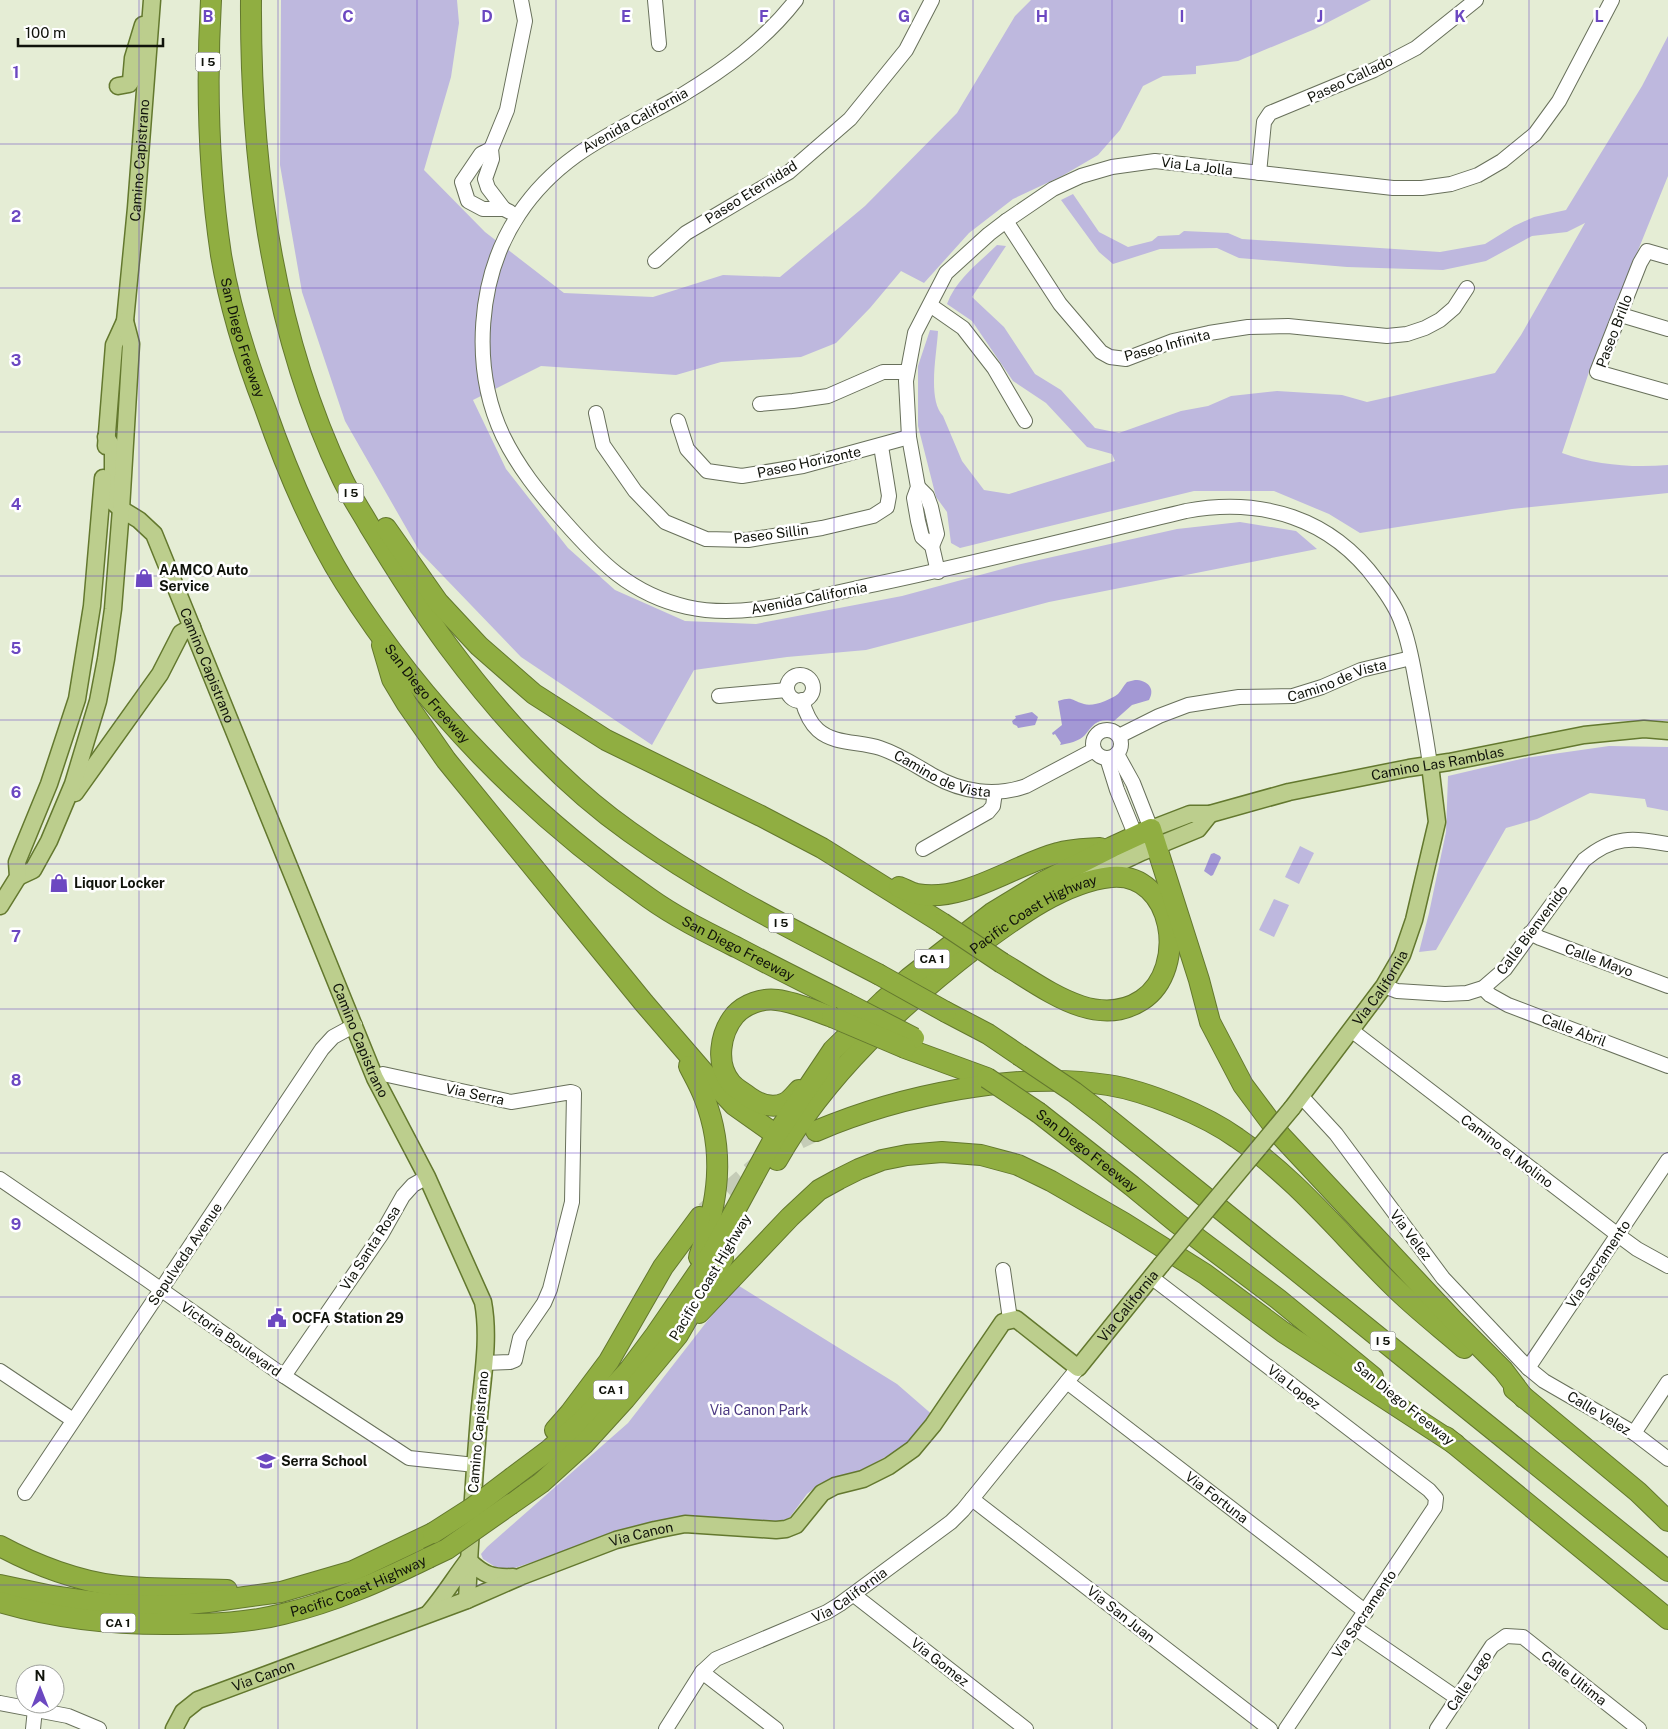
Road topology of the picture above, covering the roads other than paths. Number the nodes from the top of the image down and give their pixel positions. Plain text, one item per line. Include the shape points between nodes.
1 (212, 0) edge
2 (251, 0) edge
3 (521, 0) edge
4 (655, 0) edge
5 (796, 0) edge
6 (932, 0) edge
7 (1476, 0) edge
8 (1612, 0) edge
9 (151, 2) edge
10 (659, 44) dead end
11 (143, 114) junction
12 (492, 149) junction
13 (1259, 173) junction
14 (504, 209) junction
15 (518, 216) junction
16 (1006, 221) junction
17 (1668, 257) edge
18 (655, 261) dead end
19 (1467, 288) dead end
20 (930, 305) junction
21 (1621, 315) junction
22 (125, 321) junction
23 (1668, 329) edge
24 (298, 364) junction
25 (907, 372) junction
26 (1668, 392) edge
27 (760, 404) dead end
28 (596, 413) dead end
29 (678, 421) dead end
30 (1025, 421) dead end
31 (106, 437) junction
32 (910, 437) junction
33 (881, 446) junction
34 (121, 509) junction
35 (938, 572) junction
36 (192, 627) junction
37 (379, 634) junction
38 (1411, 658) junction
39 (787, 690) junction
40 (720, 696) dead end
41 (802, 700) junction
42 (1668, 730) edge
43 (1119, 736) junction
44 (1094, 750) junction
45 (1112, 761) junction
46 (1430, 765) junction
47 (995, 792) junction
48 (62, 810) junction
49 (1146, 841) junction
50 (1668, 844) edge
51 (1112, 847) junction
52 (923, 849) dead end
53 (857, 869) junction
54 (18, 877) junction
55 (1072, 886) junction
56 (0, 906) edge
57 (1530, 933) junction
58 (1384, 986) junction
59 (1668, 986) edge
60 (1482, 988) junction
61 (839, 1010) junction
62 (355, 1025) junction
63 (1351, 1030) junction
64 (909, 1043) junction
65 (680, 1046) junction
66 (833, 1050) junction
67 (1668, 1066) edge
68 (375, 1078) junction
69 (988, 1078) junction
70 (1297, 1102) junction
71 (816, 1131) tunnel mouth
72 (782, 1139) junction
73 (1668, 1160) edge
74 (427, 1177) junction
75 (0, 1179) edge
76 (700, 1218) tunnel mouth
77 (1618, 1235) junction
78 (1668, 1266) edge
79 (1003, 1270) dead end
80 (1156, 1271) junction
81 (689, 1286) junction
82 (161, 1290) junction
83 (1010, 1319) junction
84 (678, 1335) junction
85 (484, 1362) junction
86 (1078, 1368) junction
87 (1528, 1368) junction
88 (0, 1371) edge
89 (284, 1376) junction
90 (1067, 1382) junction
91 (1668, 1382) edge
92 (1524, 1398) junction
93 (73, 1420) junction
94 (1634, 1433) junction
95 (1455, 1444) junction
96 (1668, 1459) edge
97 (475, 1465) junction
98 (513, 1477) junction
99 (24, 1492) dead end
100 (972, 1498) junction
101 (1436, 1498) joint
102 (1668, 1521) edge
103 (0, 1546) edge
104 (469, 1560) junction
105 (1668, 1571) edge
106 (522, 1576) junction
107 (0, 1585) edge
108 (281, 1592) junction
109 (854, 1595) junction
110 (467, 1600) junction
111 (0, 1602) edge
112 (1366, 1612) junction
113 (0, 1613) edge
114 (428, 1615) junction
115 (1668, 1619) edge
116 (239, 1623) junction
117 (1355, 1628) junction
118 (1506, 1636) joint
119 (702, 1672) junction
120 (1457, 1698) junction
121 (0, 1703) edge
122 (15, 1706) edge
123 (34, 1714) edge
124 (59, 1714) edge
125 (33, 1729) edge
126 (99, 1729) edge
127 (174, 1729) edge
128 (666, 1729) edge
129 (776, 1729) edge
130 (1026, 1729) edge
131 (1270, 1729) edge
132 (1286, 1729) edge
133 (1437, 1729) edge
134 (1639, 1729) edge

1 - 37 highway, San Diego Freeway / I 5 via 208,124 222,257 234,314 274,435 311,520 343,580
2 - 24 highway, I 5 via 261,184 271,250
3 - 12 street via 525,20 507,110
4 - 10 street
5 - 15 street, Avenida California via 763,38 720,71 576,154 540,186
6 - 18 street, Paseo Eternidad via 906,50 850,119 788,172 686,232
7 - 13 street, Paseo Callado via 1416,48 1374,70 1270,113 1264,122
8 - 13 street, Via La Jolla via 1559,101 1535,134 1502,161 1478,175 1451,184 1393,188
9 - 11 main road, Camino Capistrano
9 - 11 main road via 133,58 131,81 118,86 132,95
11 - 22 main road, Camino Capistrano
12 - 14 street via 485,178 488,188
12 - 14 street via 482,154 462,182 468,201 483,208
13 - 16 street, Via La Jolla via 1155,161 1112,167 1053,189
14 - 15 street
15 - 35 street, Avenida California via 499,254 489,284 483,322 487,390 513,456 535,488 599,560 628,582 656,597 684,607 720,612 755,610
16 - 19 street, Paseo Infinita via 1060,304 1100,352 1110,357 1126,359 1173,341 1248,327 1288,326 1387,336 1406,334 1440,320 1454,308
16 - 20 street, Via La Jolla via 946,273
17 - 21 street, Paseo Brillo via 1647,251
20 - 25 street, Via La Jolla via 915,333
20 - 30 street via 963,328 994,368
21 - 23 street
21 - 26 street, Paseo Brillo via 1597,372
22 - 31 main road, Camino Capistrano via 114,345
22 - 34 main road, Camino Capistrano via 132,344
24 - 53 highway via 367,500 438,602 479,646 534,694 606,740 761,816
24 - 105 highway, I 5, bridge via 343,480 420,608 505,718 583,795 684,869 988,1034 1074,1092
25 - 27 street via 883,372 828,396
25 - 32 street, Via La Jolla
28 - 33 street, Paseo Sillin via 603,445 634,491 666,522 706,539 748,540 873,516 887,507 889,496
29 - 33 street, Paseo Horizonte via 687,449 707,471 742,476 803,466
31 - 34 main road via 113,448 113,502
31 - 54 main road, Camino Capistrano via 92,606 77,699 49,784 17,862
32 - 33 street, Paseo Horizonte
32 - 35 street, Via La Jolla via 918,488 927,496 937,534 932,546
34 - 36 main road, Camino Capistrano via 154,534
34 - 48 main road, Camino Capistrano via 106,659 98,701
35 - 38 street, Avenida California via 1186,511 1212,506 1265,509 1326,532 1353,553 1388,596 1402,622
36 - 48 main road via 180,633 160,674
36 - 62 main road, Camino Capistrano
37 - 61 highway, San Diego Freeway / I 5 via 441,712 502,777 571,839 650,899
37 - 65 highway via 392,679 446,760
38 - 43 street, Camino de Vista via 1361,670 1293,696 1239,697 1188,706
38 - 46 street, Avenida California
39 - 40 street
39 - 41 street via 792,698
39 - 41 street via 792,677 805,676 811,681 813,691
41 - 47 street, Camino de Vista via 813,724 829,737 878,747 905,757 956,787
42 - 46 main road, Camino Las Ramblas via 1584,735
43 - 44 street via 1112,730 1102,730 1095,736
43 - 45 street via 1121,746
44 - 45 street via 1099,756
44 - 47 street, Camino de Vista via 1032,784
45 - 49 street via 1133,783
46 - 49 main road, Camino Las Ramblas via 1289,792 1210,814 1190,814
46 - 58 main road, Via California via 1437,822 1433,844 1402,955
47 - 52 street via 993,806 988,812
48 - 54 main road via 33,870
49 - 51 highway, Pacific Coast Highway / CA 1
49 - 55 main road, Pacific Coast Highway / CA 1
49 - 92 highway via 1199,980 1210,1022 1243,1085 1282,1136 1503,1370
50 - 57 street, Calle Bienvenido via 1626,839 1598,848 1584,860
51 - 53 highway via 1060,852 960,893 940,896 916,894
51 - 66 highway, Pacific Coast Highway / CA 1 via 1043,882 992,914 902,984
53 - 55 highway, bridge via 1002,963 1078,1005 1113,1011 1136,1004 1157,986 1167,966 1169,930 1157,898 1145,886 1120,877
54 - 56 main road
55 - 72 highway, Pacific Coast Highway / CA 1 via 995,934 904,1008 851,1060
57 - 59 street, Calle Mayo
57 - 60 street, Calle Bienvenido via 1505,969
58 - 60 street, Calle Bienvenido via 1397,991 1444,994 1467,993
58 - 63 main road, Via California
60 - 67 street, Calle Abril via 1508,1005
61 - 64 highway, San Diego Freeway / I 5, bridge
61 - 66 highway via 778,1000 755,1002 743,1008 729,1023 720,1051 730,1082 757,1102 774,1105 790,1100
62 - 68 main road, Camino Capistrano
62 - 82 street, Sepulveda Avenue via 333,1037 322,1049
63 - 70 main road, Via California
63 - 77 street, Camino el Molino
64 - 69 highway via 939,1060
64 - 69 highway, San Diego Freeway / I 5 via 963,1063
65 - 72 highway via 734,1105
65 - 81 highway via 712,1122 718,1167 714,1208
66 - 72 highway, Pacific Coast Highway / CA 1
68 - 74 main road, Camino Capistrano
68 - 85 street, Via Serra via 383,1074 511,1102 571,1092 574,1095 573,1197 555,1275 544,1303 520,1338 515,1360
69 - 95 highway, San Diego Freeway / I 5, bridge via 1039,1113 1278,1299
70 - 80 main road, Via California, bridge
70 - 87 street, Via Velez via 1336,1134 1443,1278
71 - 92 highway via 885,1106 1005,1082 1108,1085 1153,1098 1198,1116 1236,1137 1262,1157 1394,1288
72 - 81 highway, Pacific Coast Highway / CA 1
72 - 84 highway, Pacific Coast Highway / CA 1
73 - 77 street, Via Sacramento
74 - 85 main road, Camino Capistrano via 483,1302 486,1316
74 - 89 street, Via Santa Rosa via 413,1184 403,1196 381,1235
75 - 82 street, Victoria Boulevard
76 - 98 highway via 663,1266 609,1361 570,1413
77 - 78 street, Camino el Molino
77 - 87 street, Via Sacramento
79 - 83 street
80 - 86 main road, Via California
80 - 101 street, Via Lopez
81 - 98 highway, Pacific Coast Highway / CA 1 via 629,1370 571,1431
82 - 89 street, Victoria Boulevard
82 - 93 street, Sepulveda Avenue
83 - 86 main road via 1016,1319
83 - 106 main road, Via Canon via 997,1329 933,1425 913,1449 890,1466 822,1493 796,1524 776,1530 685,1524 616,1540
84 - 95 highway via 819,1190 859,1168 882,1160 934,1152 962,1152 1026,1168 1124,1223
84 - 116 highway, Pacific Coast Highway / CA 1, bridge via 600,1427 541,1483 447,1548 353,1593
85 - 97 main road, Camino Capistrano
86 - 90 street, Via California
87 - 94 street, Calle Velez via 1544,1381
88 - 93 street
89 - 97 street, Victoria Boulevard via 409,1458
90 - 100 street, Via California
90 - 112 street, Via Fortuna
91 - 94 street
92 - 102 highway via 1638,1492
93 - 99 street, Sepulveda Avenue
94 - 96 street, Calle Velez
95 - 115 highway, San Diego Freeway / I 5
97 - 104 main road, Camino Capistrano
98 - 108 highway, Pacific Coast Highway / CA 1, bridge via 433,1533 353,1571
100 - 109 street, Via California via 951,1522
100 - 131 street, Via San Juan
101 - 112 street, Via Sacramento via 1435,1507
103 - 108 highway via 77,1577 119,1586
104 - 106 main road via 479,1571 494,1578
104 - 110 main road, Camino Capistrano
104 - 114 main road
106 - 110 main road, Via Canon
107 - 108 highway, Pacific Coast Highway / CA 1 via 108,1604 168,1606
109 - 119 street, Via California via 827,1612 723,1655
109 - 130 street, Via Gomez
110 - 114 main road, Via Canon
111 - 116 highway, Pacific Coast Highway / CA 1 via 46,1614 115,1623
112 - 117 street, Via Sacramento
113 - 116 highway via 117,1632
114 - 127 main road, Via Canon via 198,1700 183,1712
117 - 120 street
117 - 132 street, Via Sacramento
118 - 120 street, Calle Lago via 1492,1646
118 - 134 street, Calle Ultima via 1523,1637
119 - 128 street, Via California
119 - 129 street
120 - 133 street, Calle Lago
121 - 122 street
123 - 125 street
124 - 126 street

